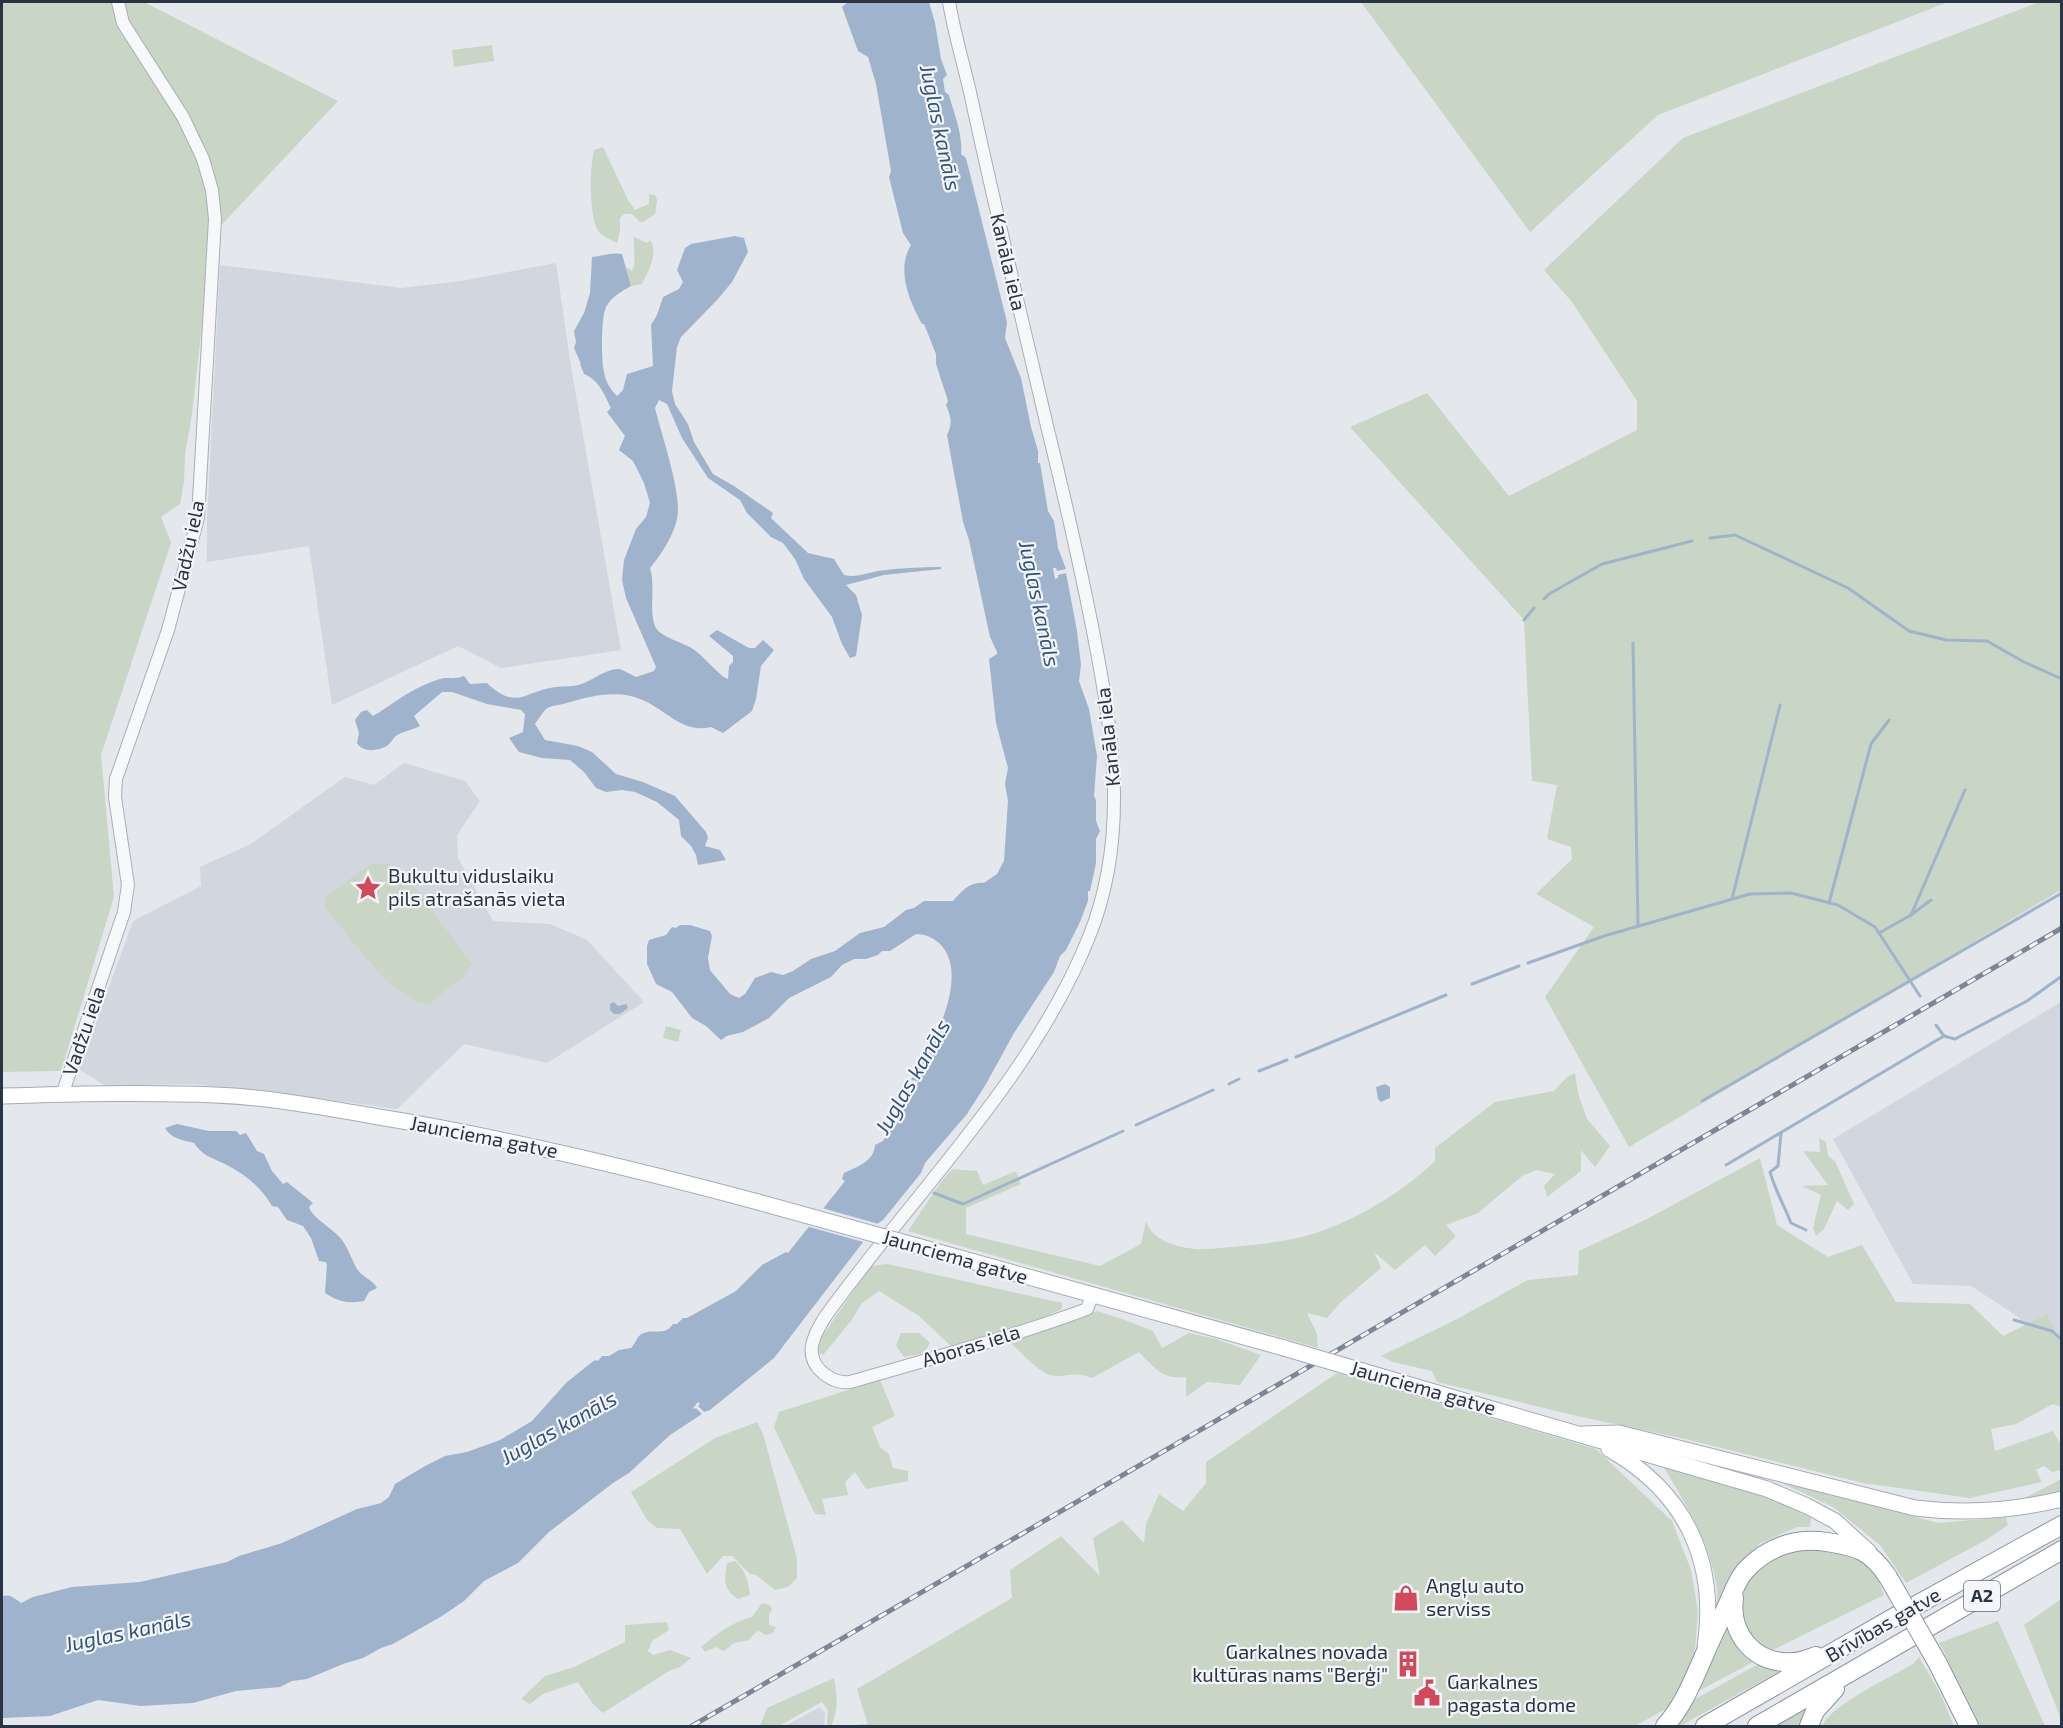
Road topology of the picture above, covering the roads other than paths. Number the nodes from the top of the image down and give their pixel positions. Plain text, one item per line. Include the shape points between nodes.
1 (118, 2) edge
2 (948, 2) edge
3 (62, 1095) junction
4 (2, 1096) edge
5 (1092, 1296) junction
6 (842, 1383) joint
7 (1583, 1434) junction
8 (2061, 1499) edge
9 (2061, 1525) edge
10 (2061, 1550) edge
11 (1873, 1556) junction
12 (1736, 1588) junction
13 (1903, 1643) junction
14 (1839, 1650) junction
15 (1703, 1657) junction
16 (1665, 1726) edge
17 (1705, 1726) edge
18 (1757, 1726) edge
19 (1809, 1726) edge
20 (1969, 1726) edge

1 - 3 street, Vadžu iela via 123,23 183,117 203,159 212,190 214,262 198,518 168,630 116,779 115,797 128,885 124,912
2 - 6 street, Kanāla iela via 1076,549 1103,681 1115,771 1114,834 1102,899 1060,1000 994,1099 846,1288 814,1335 814,1364 830,1379
3 - 4 main road, Jaunciema gatve
3 - 5 main road, Jaunciema gatve, bridge via 216,1095 301,1104 494,1137 758,1202
5 - 6 street, Aboras iela via 1086,1309 1067,1316 994,1341
5 - 7 main road, Jaunciema gatve, bridge
7 - 8 main road via 1619,1433 1915,1508 1999,1510
7 - 11 main road, Jaunciema gatve via 1767,1489 1835,1521
7 - 15 main road via 1632,1462 1680,1512 1701,1556 1707,1579 1709,1607
9 - 14 highway, Brīvības gatve / A2
10 - 13 highway, Brīvības gatve / A2
11 - 12 highway via 1848,1545 1788,1542 1762,1555
11 - 20 highway, bridge via 1937,1662
12 - 14 highway via 1733,1614 1738,1634 1758,1654 1793,1662
12 - 15 highway
13 - 18 highway, Brīvības gatve / A2
13 - 19 highway via 1890,1656 1837,1687 1815,1711
14 - 17 highway, Brīvības gatve / A2
15 - 16 highway via 1683,1702

